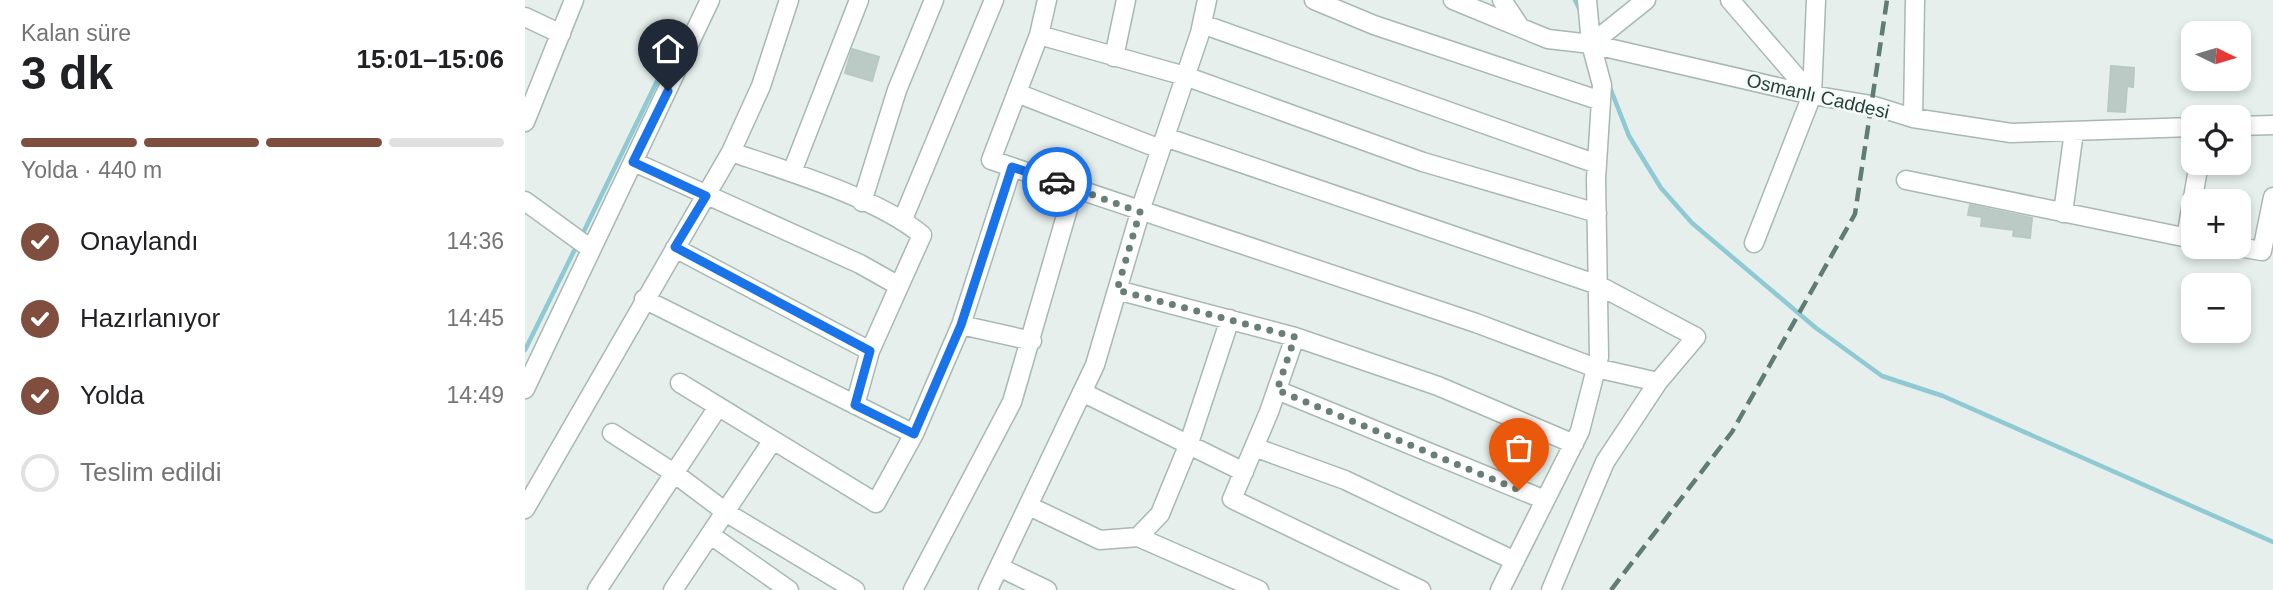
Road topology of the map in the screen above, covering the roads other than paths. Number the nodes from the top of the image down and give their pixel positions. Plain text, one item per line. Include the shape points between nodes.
1 (574, 0) edge
2 (710, 0) edge
3 (789, 0) edge
4 (859, 0) edge
5 (934, 0) edge
6 (994, 0) edge
7 (1047, 0) edge
8 (1126, 0) edge
9 (1207, 0) edge
10 (1314, 0) edge
11 (1453, 0) edge
12 (1502, 0) edge
13 (1587, 0) edge
14 (1646, 0) edge
15 (1730, 0) edge
16 (1816, 0) edge
17 (1915, 0) edge
18 (525, 17) edge
19 (1202, 24) junction
20 (1520, 27) junction
21 (561, 34) junction
22 (1039, 35) junction
23 (1591, 44) junction
24 (1114, 57) junction
25 (1185, 75) junction
26 (1017, 93) junction
27 (1812, 95) junction
28 (530, 96) edge
29 (1601, 101) junction
30 (1913, 118) junction
31 (525, 122) edge
32 (2273, 125) edge
33 (2251, 126) edge
34 (2181, 127) edge
35 (2074, 131) junction
36 (1163, 143) junction
37 (731, 152) junction
38 (633, 162) junction
39 (1597, 164) junction
40 (1012, 167) junction
41 (792, 172) junction
42 (1906, 180) dead end
43 (1074, 188) junction
44 (706, 196) junction
45 (2273, 199) edge
46 (525, 201) edge
47 (862, 202) junction
48 (1140, 212) junction
49 (2063, 212) junction
50 (1597, 214) junction
51 (903, 219) junction
52 (2181, 237) edge
53 (1753, 243) dead end
54 (675, 247) junction
55 (591, 249) junction
56 (2267, 249) edge
57 (1598, 285) junction
58 (899, 286) junction
59 (1117, 290) junction
60 (644, 299) junction
61 (1230, 319) junction
62 (961, 325) junction
63 (1295, 337) junction
64 (1032, 341) junction
65 (870, 351) junction
66 (529, 366) edge
67 (1596, 368) junction
68 (1658, 382) junction
69 (680, 383) dead end
70 (525, 389) edge
71 (1277, 390) junction
72 (1082, 392) junction
73 (855, 405) junction
74 (718, 407) junction
75 (612, 433) dead end
76 (914, 434) junction
77 (773, 440) junction
78 (1574, 444) junction
79 (1188, 446) junction
80 (1254, 447) junction
81 (1244, 472) junction
82 (674, 473) junction
83 (1545, 500) junction
84 (1028, 506) junction
85 (525, 509) edge
86 (727, 513) junction
87 (712, 536) junction
88 (1137, 537) junction
89 (1514, 561) junction
90 (999, 567) junction
91 (597, 590) edge
92 (673, 590) edge
93 (789, 590) edge
94 (855, 590) edge
95 (913, 590) edge
96 (988, 590) edge
97 (1047, 590) edge
98 (1259, 590) edge
99 (1421, 590) edge
100 (1500, 590) edge
101 (1551, 590) edge

1 - 21 street
2 - 38 street
3 - 37 street via 761,86
4 - 41 street
5 - 47 street via 898,90
6 - 51 street
7 - 22 street
8 - 24 street
9 - 19 street
10 - 29 street
11 - 20 street, Osmanlı Caddesi
12 - 20 street
13 - 23 street
14 - 23 street
15 - 27 street
16 - 27 street
17 - 30 street
18 - 21 street
19 - 25 street
19 - 39 street
20 - 23 street, Osmanlı Caddesi via 1548,38
21 - 28 street
22 - 24 street
22 - 26 street
23 - 27 street, Osmanlı Caddesi
23 - 29 street via 1602,85
24 - 25 street
25 - 36 street
25 - 50 street via 1423,162
26 - 36 street
26 - 40 street via 991,160
27 - 30 street, Osmanlı Caddesi
27 - 53 street
28 - 31 street
29 - 39 street
30 - 35 street, Osmanlı Caddesi via 2011,133
32 - 33 street
34 - 35 street, Osmanlı Caddesi
35 - 49 street
36 - 48 street
36 - 57 street
37 - 41 street
37 - 44 street
38 - 44 street
38 - 55 street
39 - 50 street
40 - 43 street
40 - 62 street
41 - 47 street
42 - 49 street
43 - 48 street
43 - 64 street
44 - 54 street
44 - 58 street
45 - 56 street
46 - 55 street
47 - 51 street
48 - 59 street
48 - 67 street via 1476,323
49 - 52 street
50 - 57 street
51 - 58 street via 922,235
54 - 60 street
54 - 65 street
55 - 66 street
57 - 67 street
57 - 68 street via 1696,337
58 - 65 street
59 - 61 street
59 - 72 street via 1095,365
60 - 73 street
60 - 85 street
61 - 63 street
61 - 79 street
62 - 64 street
62 - 76 street
63 - 71 street
63 - 78 street via 1438,386
64 - 95 street via 1012,402
65 - 73 street
66 - 70 street
67 - 68 street
67 - 78 street
68 - 101 street via 1605,462
69 - 74 street
71 - 80 street
71 - 83 street
72 - 79 street
72 - 84 street
73 - 76 street
74 - 77 street
74 - 82 street
75 - 82 street
76 - 77 street via 876,503
77 - 86 street
78 - 83 street
79 - 81 street
79 - 88 street via 1160,514
80 - 81 street
80 - 89 street via 1345,480
81 - 99 street via 1232,499
82 - 86 street
82 - 91 street
83 - 89 street
84 - 88 street via 1100,540
84 - 90 street
86 - 87 street
86 - 94 street
87 - 92 street
87 - 93 street
88 - 98 street
89 - 100 street
90 - 96 street
90 - 97 street

